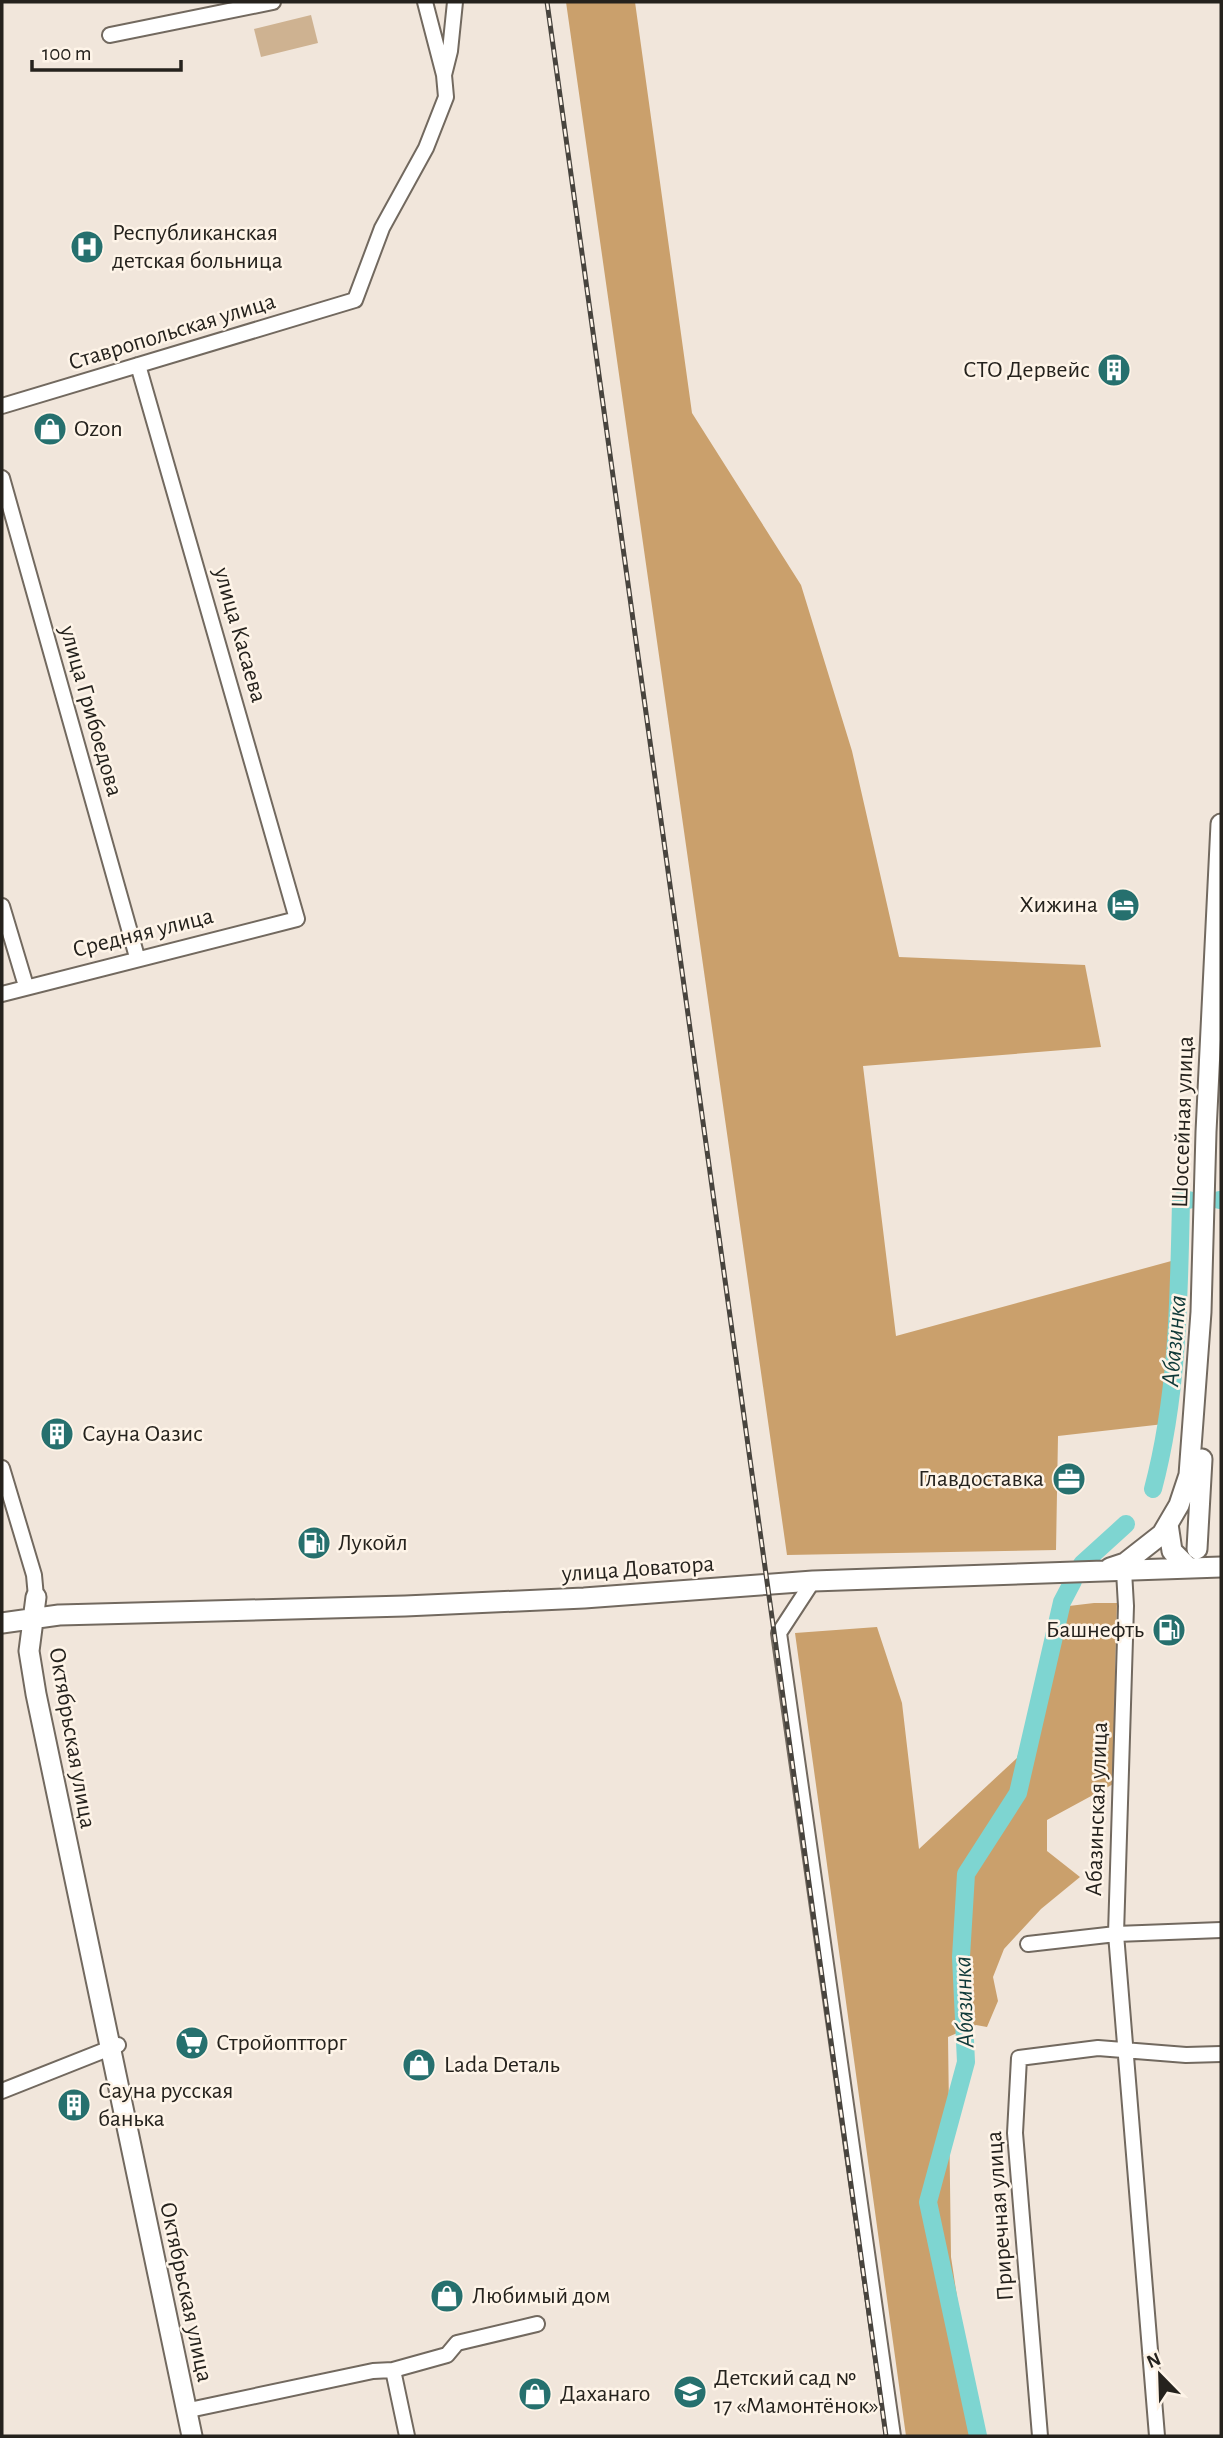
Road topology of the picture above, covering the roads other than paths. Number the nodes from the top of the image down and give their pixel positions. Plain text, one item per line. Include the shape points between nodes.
1 (273, 2) edge
2 (425, 2) edge
3 (455, 2) edge
4 (233, 5) edge
5 (110, 35) dead end
6 (444, 75) junction
7 (138, 365) junction
8 (2, 406) edge
9 (2, 478) edge
10 (1221, 824) edge
11 (1221, 901) edge
12 (2, 906) edge
13 (297, 919) joint
14 (137, 957) junction
15 (26, 986) junction
16 (2, 993) edge
17 (1195, 1421) junction
18 (2, 1468) edge
19 (1168, 1524) junction
20 (1197, 1549) junction
21 (1221, 1567) edge
22 (1189, 1568) junction
23 (1124, 1571) junction
24 (1095, 1572) junction
25 (813, 1581) junction
26 (2, 1610) edge
27 (34, 1612) junction
28 (2, 1623) edge
29 (1221, 1930) edge
30 (1116, 1934) junction
31 (1028, 1944) dead end
32 (114, 2047) junction
33 (1126, 2049) junction
34 (1221, 2054) edge
35 (2, 2091) edge
36 (537, 2324) dead end
37 (393, 2370) junction
38 (194, 2409) junction
39 (192, 2436) edge
40 (200, 2436) edge
41 (407, 2436) edge
42 (892, 2436) edge
43 (1040, 2436) edge
44 (1157, 2436) edge

1 - 4 street
2 - 6 street
3 - 6 street
4 - 5 street
6 - 7 street, Ставропольская улица via 446,97 426,148 382,228 355,300
7 - 8 street, Ставропольская улица
7 - 13 street, улица Касаева
9 - 14 street, улица Грибоедова
10 - 17 main road, Шоссейная улица
11 - 17 main road, Шоссейная улица via 1205,1317
12 - 15 street
13 - 14 street, Средняя улица
14 - 15 street, Средняя улица
15 - 16 street, Средняя улица
17 - 19 main road, Шоссейная улица via 1187,1486
17 - 20 main road, Шоссейная улица via 1202,1452
18 - 27 street via 34,1575
19 - 20 main road via 1186,1534
19 - 22 main road via 1172,1551
19 - 24 main road
20 - 21 main road
21 - 22 main road, улица Доватора
22 - 23 main road, улица Доватора
23 - 24 main road, улица Доватора
23 - 30 street, Абазинская улица
24 - 25 main road, улица Доватора
25 - 27 main road, улица Доватора via 432,1605
25 - 42 street via 779,1633
26 - 27 main road, улица Доватора
27 - 28 main road, улица Доватора
27 - 32 main road, Октябрьская улица via 40,1672
29 - 30 street
30 - 31 street
30 - 33 street, Абазинская улица
32 - 35 street
32 - 38 main road, Октябрьская улица
32 - 39 main road, Октябрьская улица
33 - 34 street
33 - 43 street, Приречная улица via 1019,2057 1015,2133
33 - 44 street, Абазинская улица
36 - 37 street via 457,2343 447,2355
37 - 38 street
37 - 41 street
38 - 40 main road, Октябрьская улица

